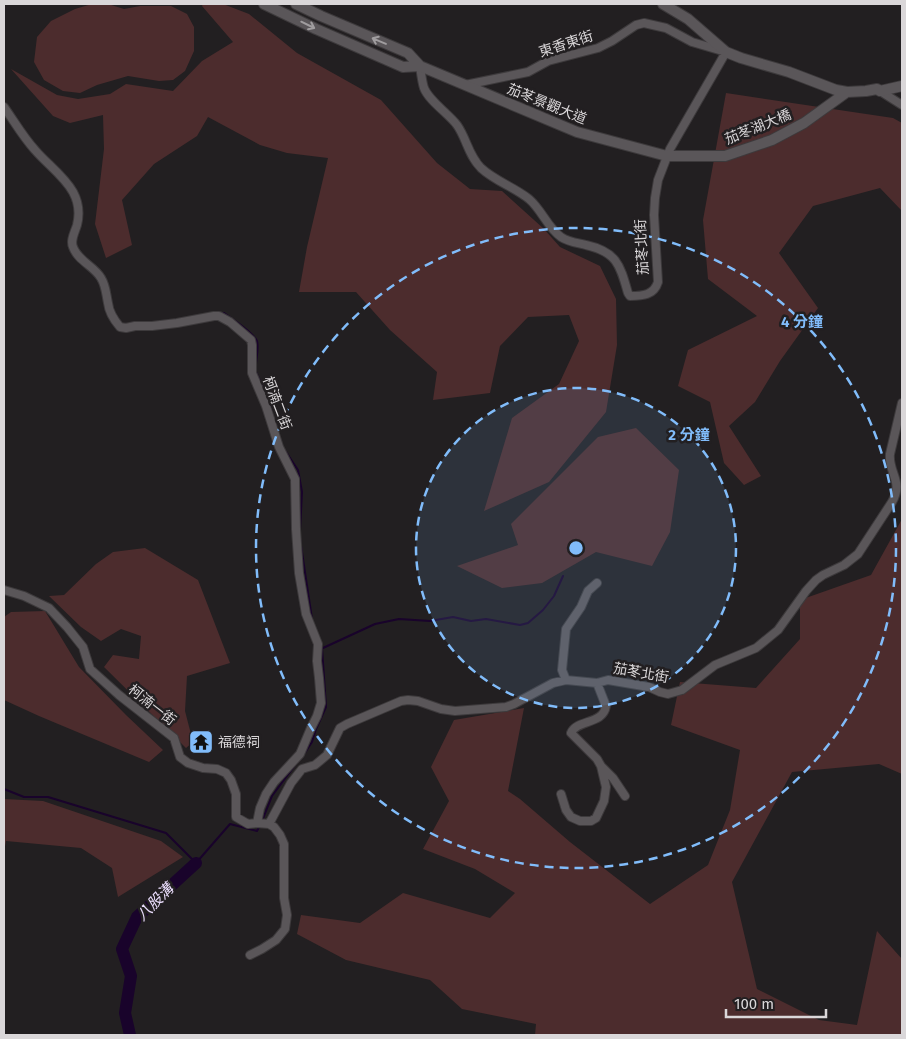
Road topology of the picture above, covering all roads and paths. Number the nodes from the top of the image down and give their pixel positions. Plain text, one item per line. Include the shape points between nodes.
1 (264, 4) edge
2 (296, 4) edge
3 (663, 4) edge
4 (726, 52) junction
5 (420, 66) junction
6 (465, 85) junction
7 (902, 86) edge
8 (880, 91) junction
9 (847, 92) junction
10 (902, 105) edge
11 (4, 107) edge
12 (667, 156) junction
13 (902, 403) edge
14 (597, 583) dead end
15 (4, 590) edge
16 (566, 680) junction
17 (597, 683) junction
18 (601, 766) junction
19 (561, 794) dead end
20 (625, 796) dead end
21 (257, 823) junction
22 (269, 824) junction
23 (250, 955) dead end

1 -> 5 street, 茄苳景觀大道 via 403,67
5 -> 2 street, 茄苳景觀大道 via 408,53
3 - 4 street via 688,19
4 - 6 street, 東香東街 via 692,42 666,28 644,23 598,48 548,61 528,72
4 - 9 street
4 - 12 street, 茄苳北街
5 - 6 street, 茄苳景觀大道
5 - 12 street, 茄苳北街 via 424,89 458,126 468,150 481,168 530,200 563,239 609,254 619,264 631,296 651,293 657,287 655,198
6 - 12 street, 茄苳景觀大道 via 577,132
7 - 8 street
8 - 9 street
8 - 10 street
9 - 12 street, 茄苳湖大橋 via 804,123 772,140 725,156
11 - 21 street, 柯湳二街 via 25,138 73,192 79,212 72,238 73,247 102,279 108,306 120,327 152,326 219,316 251,340 252,373 279,447 296,479 299,573 306,614 318,644 321,703 300,754 266,794
13 - 17 street, 茄苳北街 via 889,462 896,480 896,495 858,554 816,580 778,630 756,648 715,665 682,690 668,694 636,684 608,680
14 - 16 street via 588,591 566,629 562,670
15 - 21 street, 柯湳一街 via 49,608 83,647 90,669 174,738 180,757 188,763 226,773 236,794 236,817 248,824
16 - 17 street, 茄苳北街
16 - 22 street, 茄苳北街 via 553,683 506,707 455,711 408,700 347,724 340,728 327,755 315,765 302,769 290,783
17 - 18 street via 606,710 602,716 575,727 571,733
18 - 19 street via 606,787 604,801 592,821 571,817
18 - 20 street
21 - 22 street, 柯湳一街
22 - 23 street via 284,844 285,929 276,940

